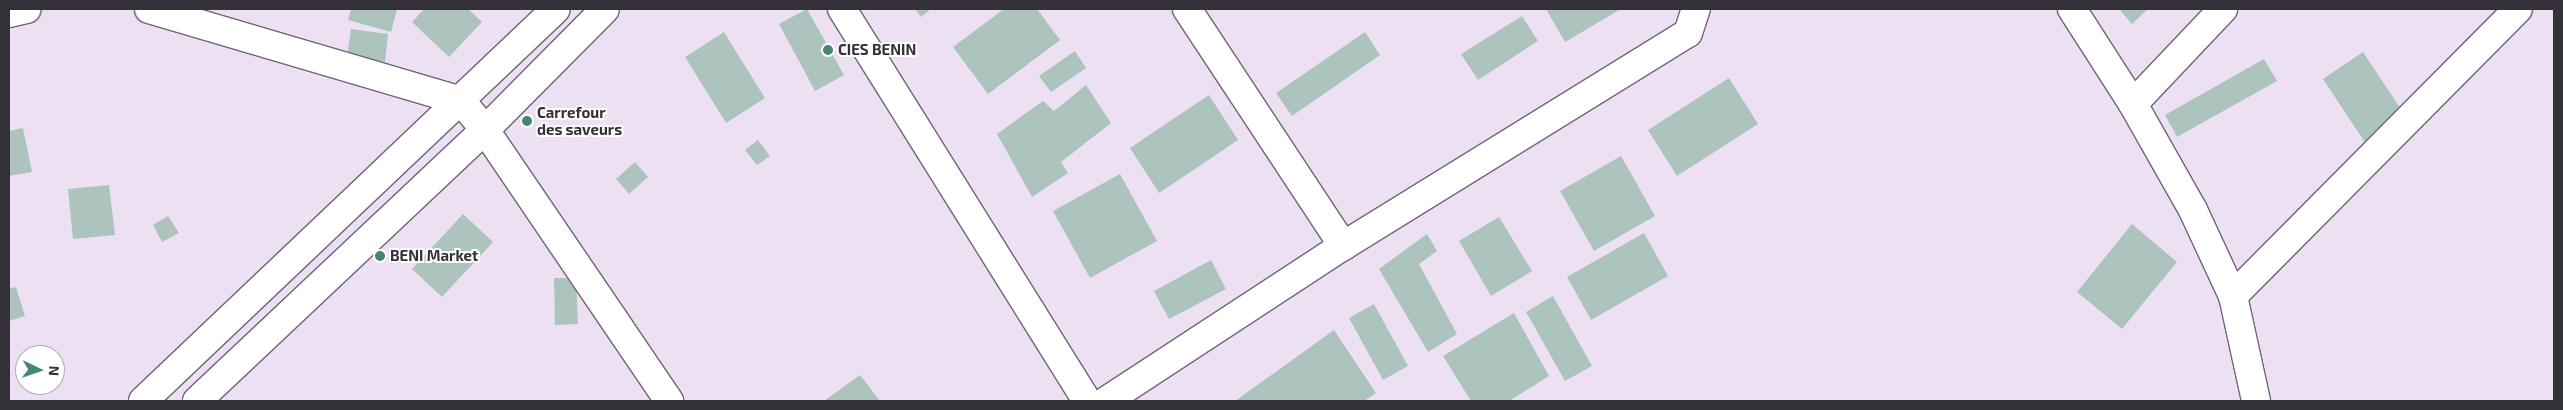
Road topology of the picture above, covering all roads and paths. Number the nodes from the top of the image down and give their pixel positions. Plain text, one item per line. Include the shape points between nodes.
1 (27, 9) edge
2 (149, 9) edge
3 (556, 9) edge
4 (605, 9) edge
5 (842, 9) edge
6 (1187, 9) edge
7 (1696, 9) edge
8 (2072, 9) edge
9 (2223, 9) edge
10 (2518, 9) edge
11 (9, 13) edge
12 (461, 101) junction
13 (2134, 104) junction
14 (486, 130) junction
15 (1343, 246) junction
16 (2233, 296) junction
17 (143, 401) edge
18 (197, 401) edge
19 (669, 401) edge
20 (1087, 401) edge
21 (1106, 401) edge
22 (2256, 401) edge

1 - 11 street
2 - 12 street
3 - 12 street
4 - 14 street
5 - 20 street
6 - 15 street
7 - 15 street via 1688,33
8 - 13 street
9 - 13 street
10 - 16 street
12 - 14 street
12 - 17 street
13 - 16 street via 2193,210
14 - 18 street
14 - 19 street
15 - 21 street
16 - 22 street

